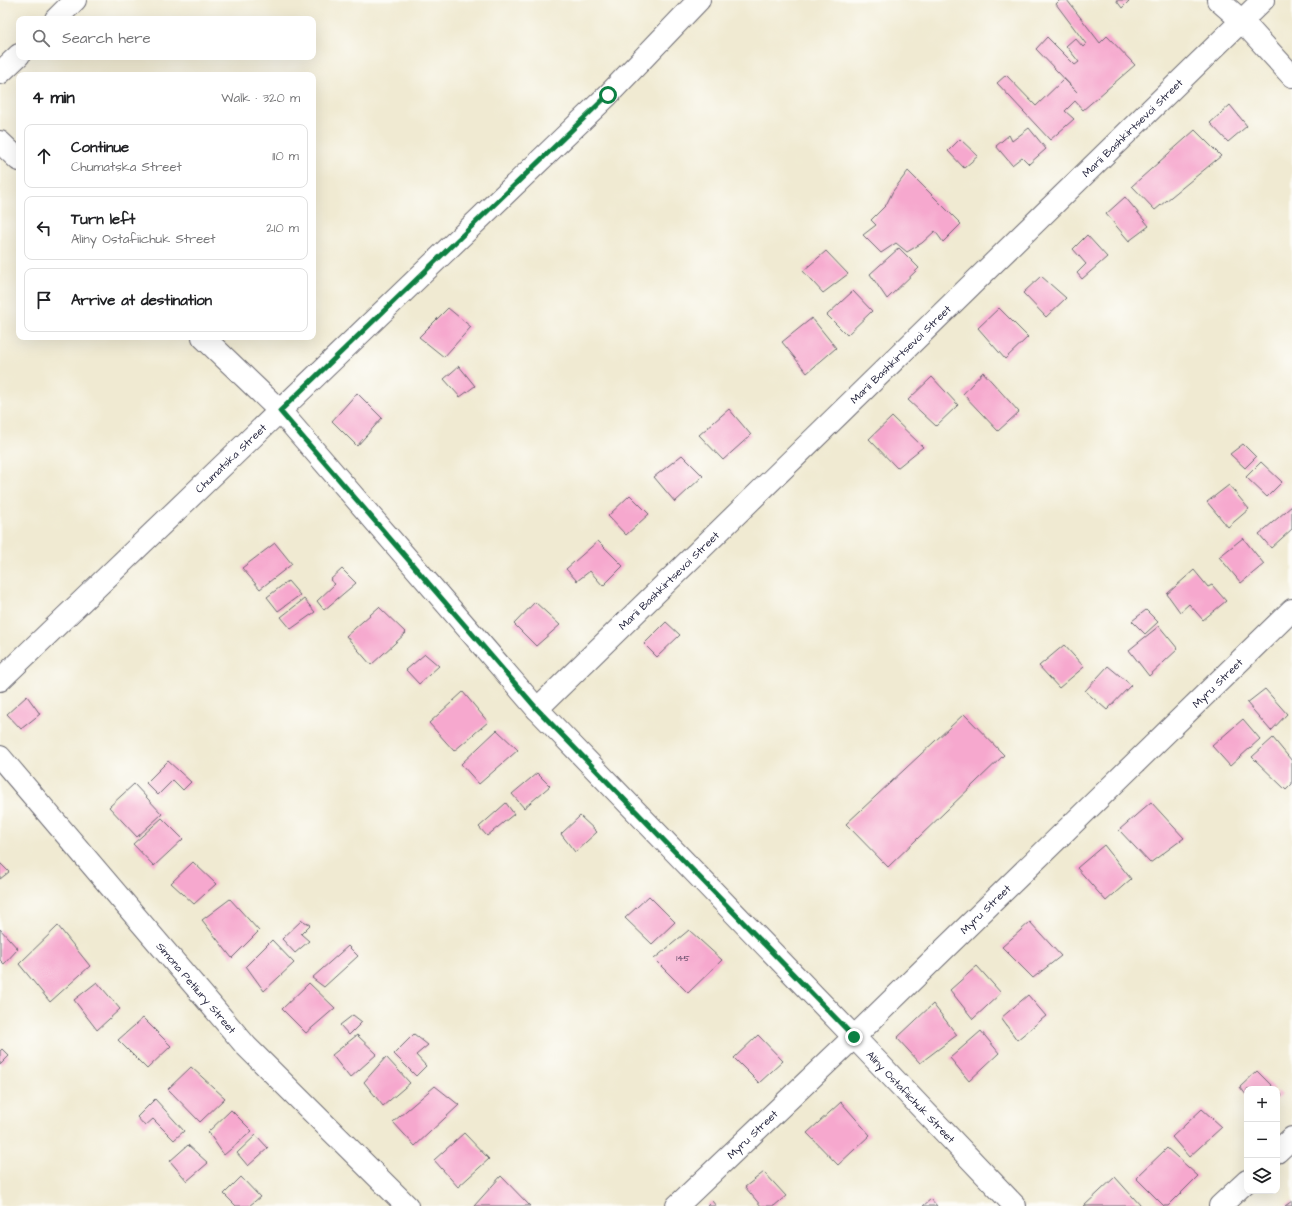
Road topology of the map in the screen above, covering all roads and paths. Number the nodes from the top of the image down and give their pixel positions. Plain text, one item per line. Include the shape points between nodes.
1 (75, 0) edge
2 (699, 0) edge
3 (1218, 0) edge
4 (1264, 0) edge
5 (59, 16) edge
6 (1242, 21) junction
7 (16, 57) edge
8 (0, 73) edge
9 (1292, 76) edge
10 (0, 142) edge
11 (16, 157) edge
12 (206, 340) edge
13 (280, 411) junction
14 (1292, 610) edge
15 (0, 680) edge
16 (537, 709) junction
17 (0, 757) edge
18 (854, 1037) junction
19 (1292, 1138) edge
20 (1280, 1149) edge
21 (1244, 1183) edge
22 (407, 1206) edge
23 (677, 1206) edge
24 (1015, 1206) edge
25 (1220, 1206) edge

1 - 5 street
2 - 13 street, Chumatska Street via 608,95
3 - 6 street
4 - 6 street, Marii Bashkirtsevoi Street
6 - 9 street
6 - 16 street, Marii Bashkirtsevoi Street
7 - 8 street
10 - 11 street
12 - 13 street, Aliny Ostafiichuk Street
13 - 15 street, Chumatska Street
13 - 16 street, Aliny Ostafiichuk Street
14 - 18 street, Myru Street
16 - 18 street, Aliny Ostafiichuk Street
17 - 22 street, Simona Petliury Street via 246,1046
18 - 23 street, Myru Street
18 - 24 street, Aliny Ostafiichuk Street
19 - 20 street
21 - 25 street

